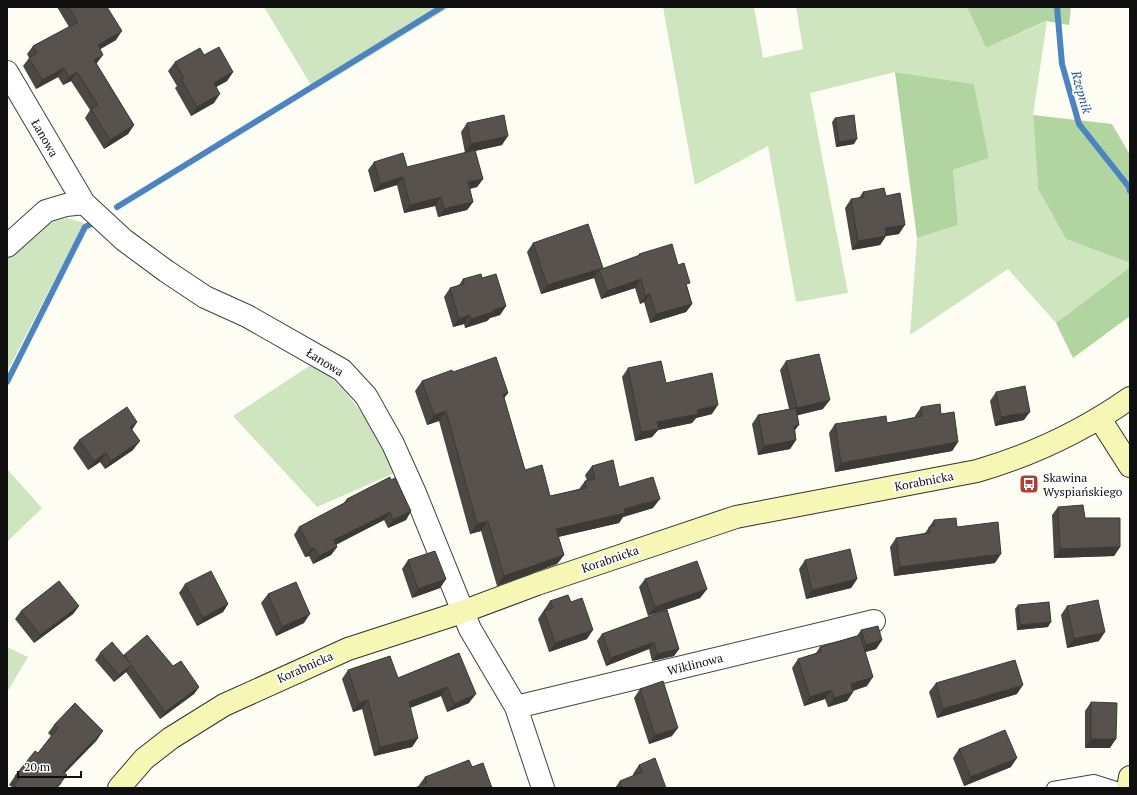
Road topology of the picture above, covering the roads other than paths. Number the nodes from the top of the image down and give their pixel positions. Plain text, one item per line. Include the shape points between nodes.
1 (7, 72) edge
2 (84, 203) junction
3 (7, 246) edge
4 (1130, 398) edge
5 (1100, 419) junction
6 (1130, 466) edge
7 (462, 612) junction
8 (874, 621) dead end
9 (516, 707) junction
10 (1130, 777) edge
11 (119, 788) edge
12 (543, 788) edge
13 (1053, 788) edge
14 (1116, 788) edge
15 (1128, 788) edge

1 - 2 street, Łanowa
2 - 3 street via 46,211
2 - 7 street, Łanowa via 124,240 205,297 247,316 342,370 366,396 393,444
4 - 5 street, Korabnicka
5 - 6 street
5 - 7 street, Korabnicka via 1009,462 977,471 736,517
7 - 9 street
7 - 11 street, Korabnicka via 348,649 224,705 160,746 144,759
8 - 9 street, Wiklinowa
9 - 12 street
10 - 15 street
13 - 14 lane via 1094,781

